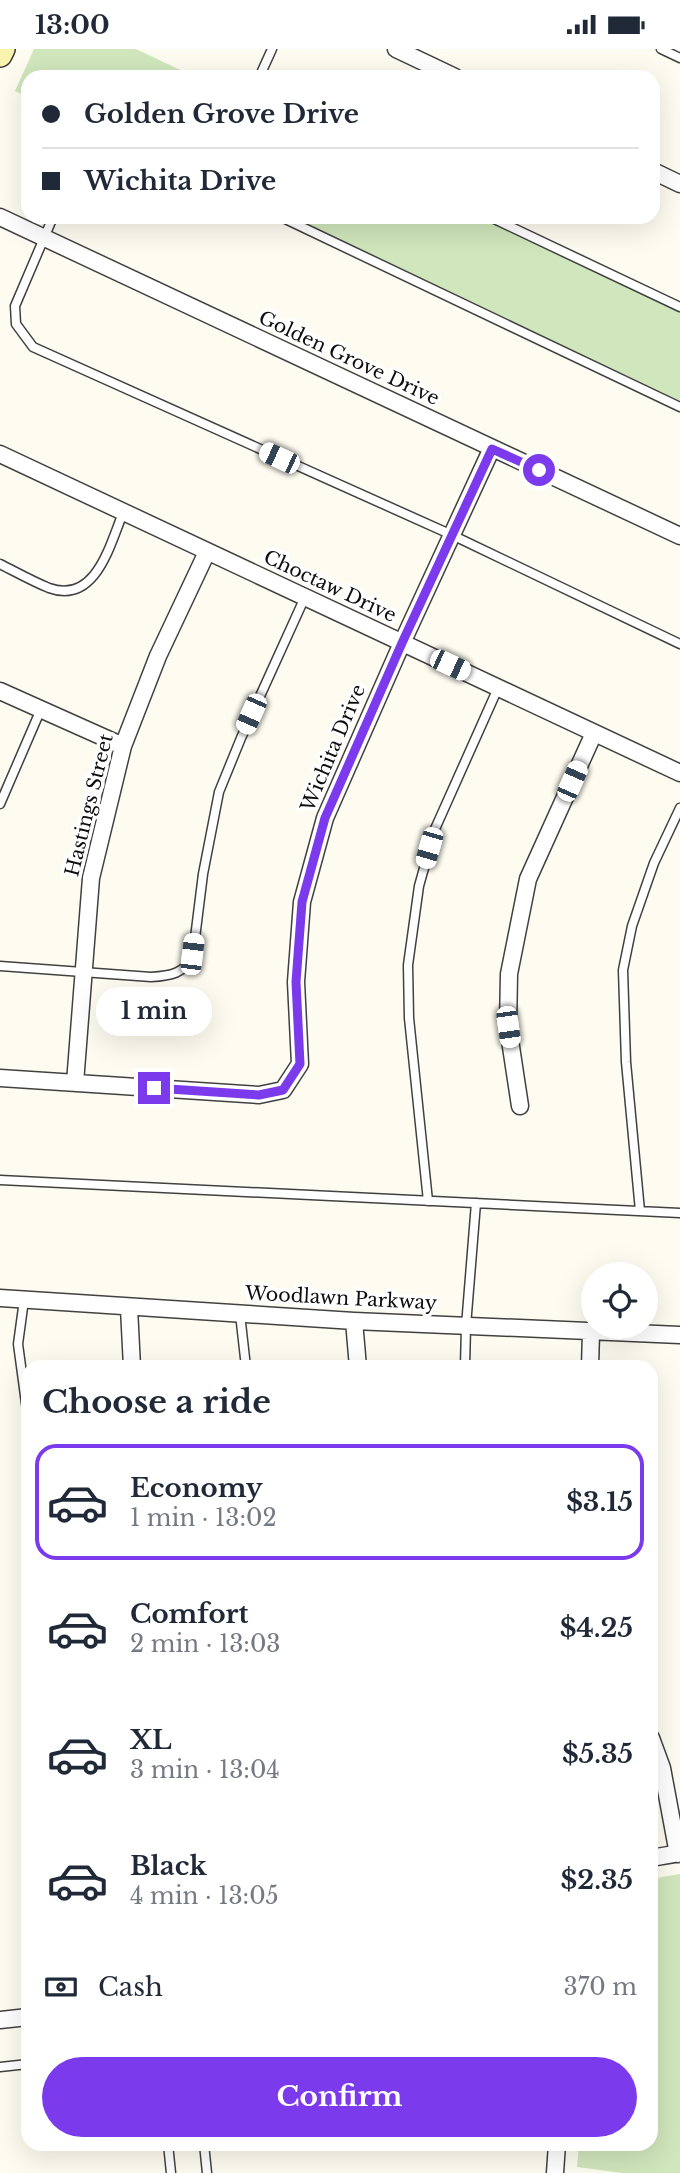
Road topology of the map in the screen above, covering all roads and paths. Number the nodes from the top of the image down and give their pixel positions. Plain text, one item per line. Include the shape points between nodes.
1 (3, 49) edge
2 (272, 49) edge
3 (396, 49) edge
4 (661, 49) edge
5 (0, 55) edge
6 (680, 58) edge
7 (262, 70) edge
8 (440, 70) edge
9 (660, 174) edge
10 (680, 184) edge
11 (0, 217) edge
12 (50, 224) edge
13 (296, 224) edge
14 (505, 224) edge
15 (43, 239) junction
16 (680, 307) edge
17 (680, 407) edge
18 (492, 449) junction
19 (0, 454) edge
20 (124, 513) junction
21 (452, 535) junction
22 (680, 536) edge
23 (207, 552) junction
24 (0, 564) edge
25 (305, 597) junction
26 (402, 643) junction
27 (680, 644) edge
28 (498, 688) junction
29 (0, 691) edge
30 (41, 709) junction
31 (594, 733) junction
32 (123, 747) junction
33 (680, 773) edge
34 (0, 804) edge
35 (680, 808) edge
36 (0, 967) edge
37 (84, 972) junction
38 (0, 1078) edge
39 (75, 1083) junction
40 (520, 1106) dead end
41 (0, 1180) edge
42 (428, 1201) junction
43 (477, 1203) junction
44 (640, 1211) junction
45 (680, 1213) edge
46 (0, 1298) edge
47 (24, 1300) junction
48 (129, 1308) junction
49 (240, 1314) junction
50 (354, 1321) junction
51 (466, 1325) junction
52 (581, 1331) edge
53 (658, 1334) edge
54 (680, 1335) edge
55 (591, 1339) edge
56 (132, 1360) edge
57 (245, 1360) edge
58 (357, 1360) edge
59 (465, 1360) edge
60 (590, 1360) edge
61 (21, 1366) edge
62 (658, 1757) edge
63 (679, 1854) edge
64 (658, 1858) edge
65 (21, 2018) edge
66 (0, 2020) edge
67 (21, 2065) edge
68 (0, 2067) edge
69 (168, 2151) edge
70 (205, 2151) edge
71 (557, 2151) edge
72 (171, 2173) edge
73 (207, 2173) edge
74 (555, 2173) edge

1 - 5 main road
2 - 7 lane
3 - 8 street
4 - 6 lane
9 - 10 street
11 - 15 street, Golden Grove Drive
12 - 15 lane
13 - 17 lane
14 - 16 lane
15 - 18 street, Golden Grove Drive
15 - 21 lane via 15,306 16,324 33,347
18 - 21 street, Wichita Drive
18 - 22 street, Golden Grove Drive
19 - 20 street, Choctaw Drive
20 - 23 street, Choctaw Drive
20 - 24 lane via 100,568 79,587 51,589
21 - 26 street, Wichita Drive
21 - 27 lane
23 - 25 street, Choctaw Drive
23 - 32 street, Hastings Street via 158,656
25 - 26 street, Choctaw Drive
25 - 37 lane via 219,792 190,962 168,976
26 - 28 street, Choctaw Drive
26 - 39 street, Wichita Drive via 325,818 302,902 296,982 300,1064 283,1090 259,1095
28 - 31 street, Choctaw Drive
28 - 42 lane via 435,829 419,885 408,965
29 - 30 street
30 - 32 street
30 - 34 lane
31 - 33 street, Choctaw Drive
31 - 40 street via 528,879 509,974 508,1027
32 - 37 street, Hastings Street via 91,878
35 - 44 lane via 654,863 623,969 626,1062
36 - 37 lane
37 - 39 street, Hastings Street
38 - 39 street, Wichita Drive
41 - 42 lane
42 - 43 lane
43 - 44 lane
43 - 51 lane
44 - 45 lane
46 - 47 street, Woodlawn Parkway
47 - 48 street, Woodlawn Parkway
47 - 61 lane via 18,1343
48 - 49 street, Woodlawn Parkway
48 - 56 street
49 - 50 street, Woodlawn Parkway
49 - 57 lane
50 - 51 street, Woodlawn Parkway
50 - 58 street
51 - 52 street, Woodlawn Parkway
51 - 59 lane
53 - 54 street, Woodlawn Parkway
55 - 60 street
62 - 63 street
63 - 64 street
65 - 66 street
67 - 68 lane
69 - 72 lane
70 - 73 lane
71 - 74 street

